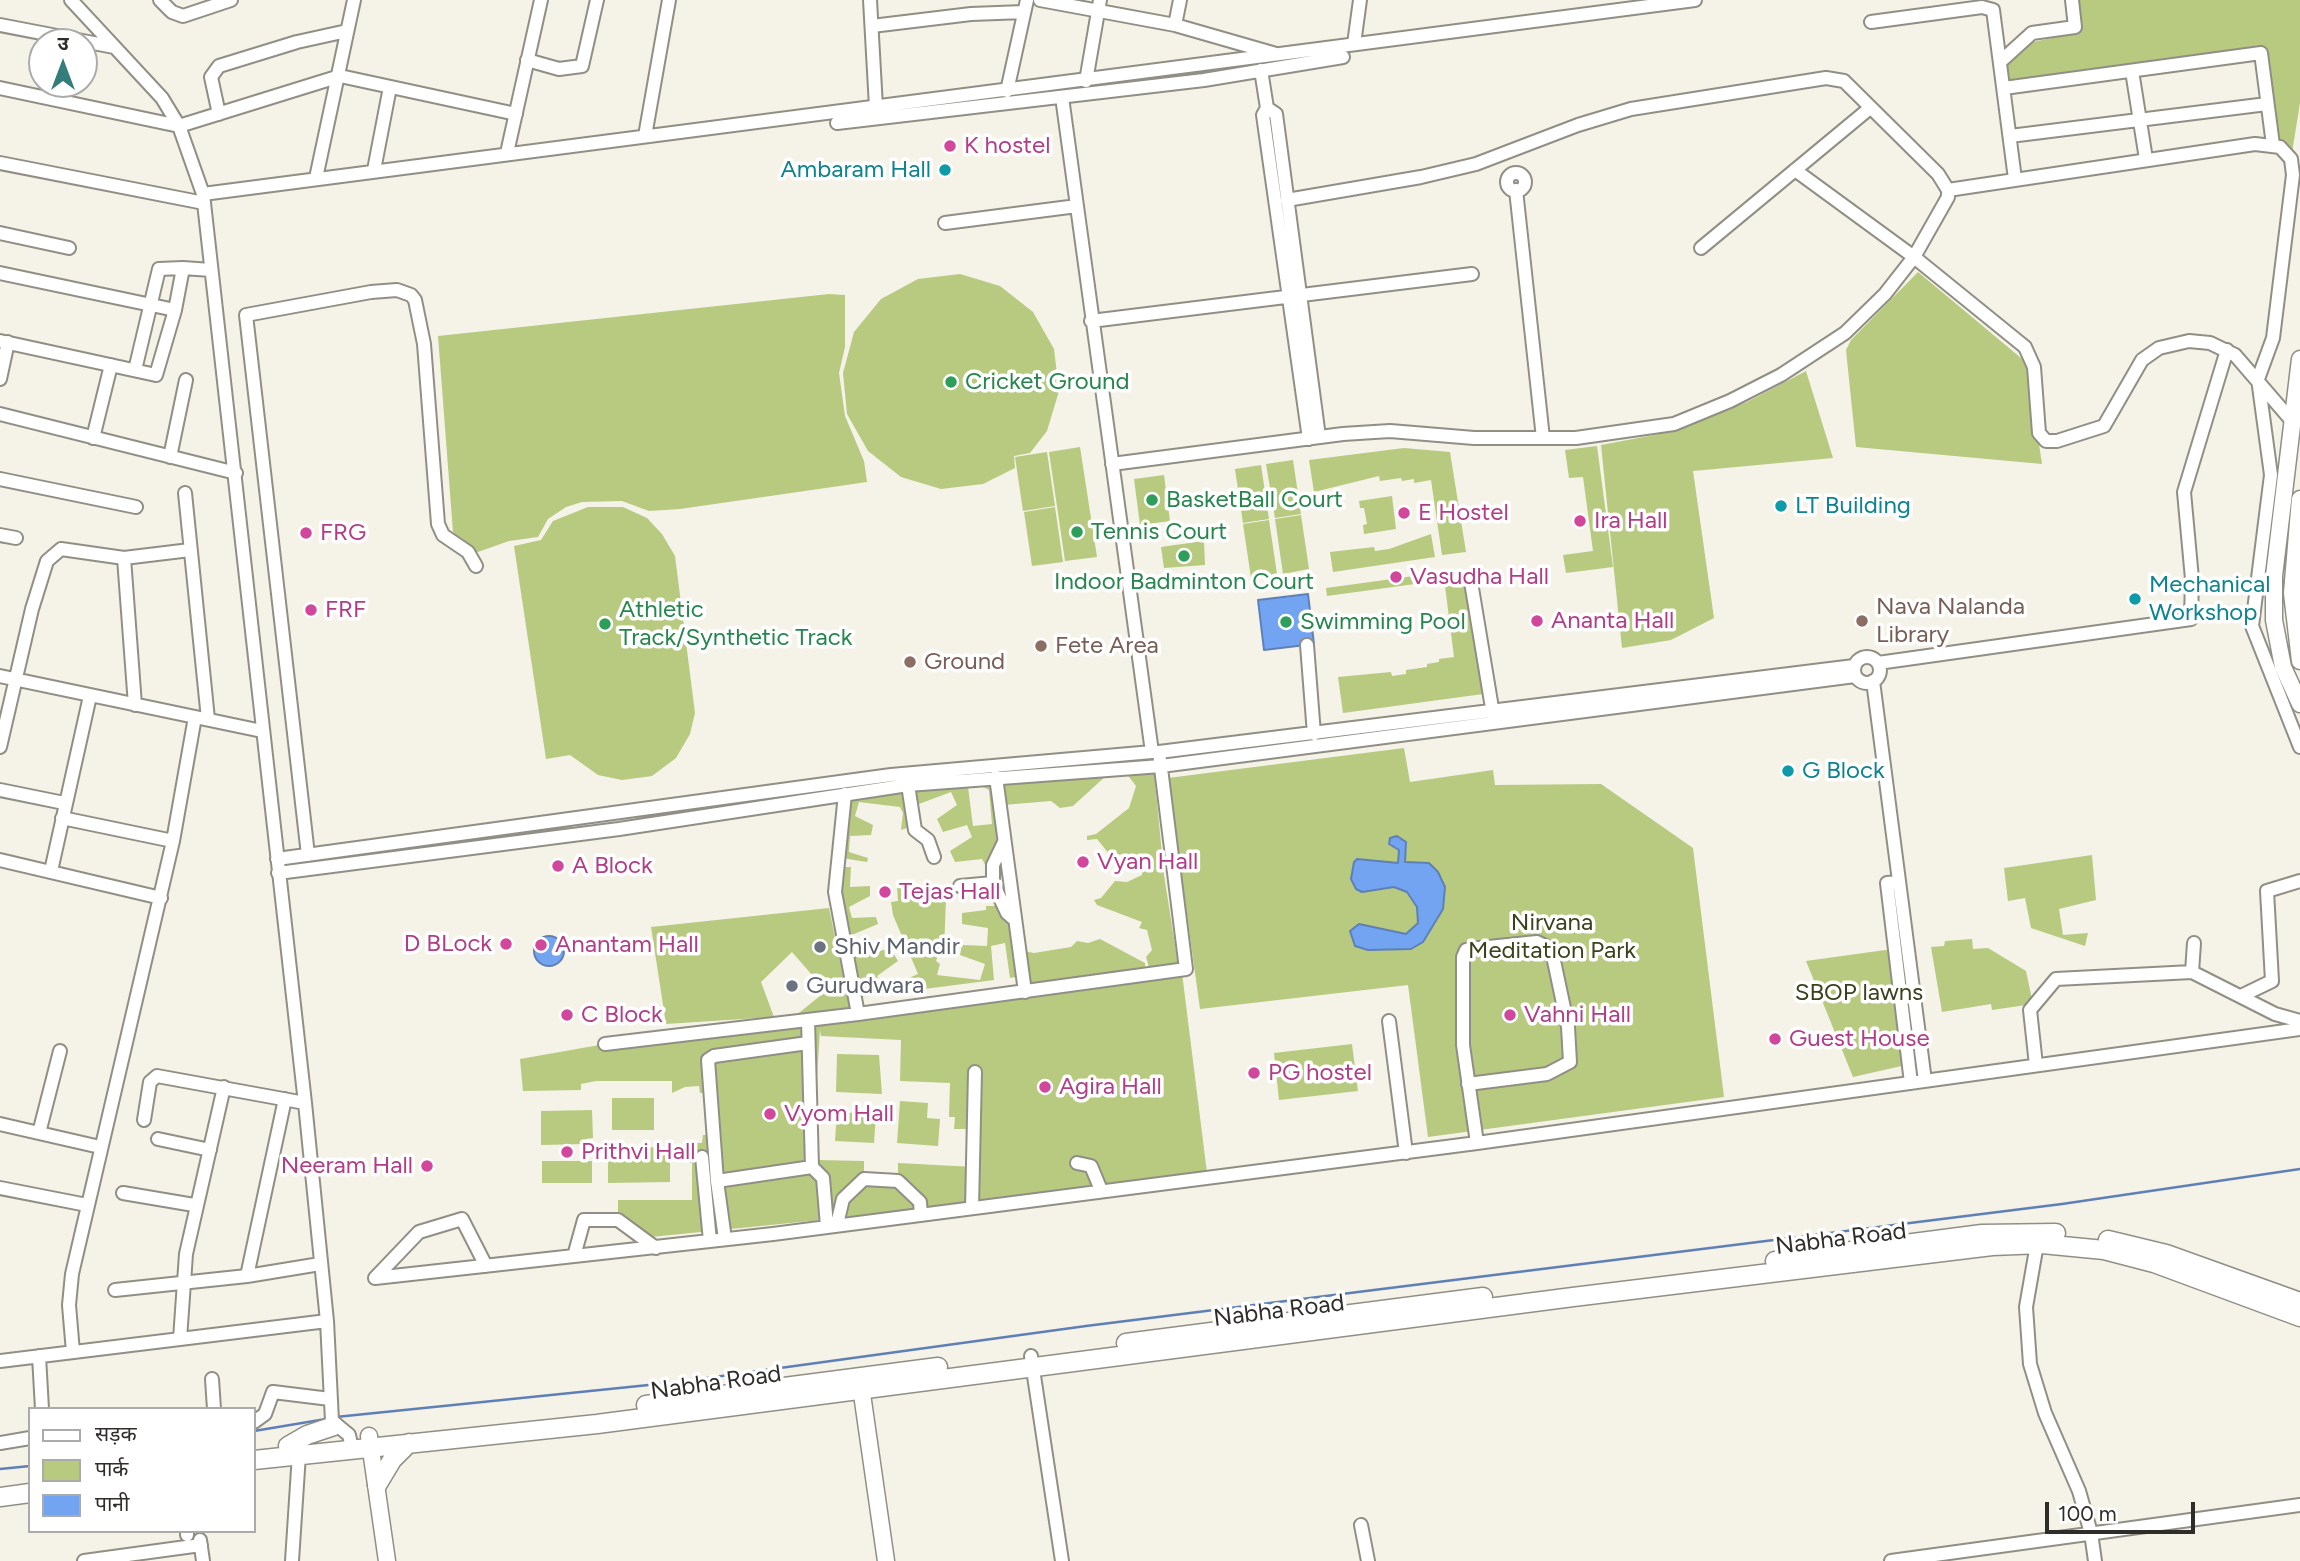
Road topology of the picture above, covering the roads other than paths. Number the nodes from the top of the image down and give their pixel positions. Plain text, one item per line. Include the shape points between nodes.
1 (71, 0) edge
2 (160, 0) edge
3 (231, 0) edge
4 (354, 0) edge
5 (541, 0) edge
6 (597, 0) edge
7 (669, 0) edge
8 (870, 0) edge
9 (970, 0) edge
10 (1040, 0) edge
11 (1180, 0) edge
12 (1360, 0) edge
13 (1695, 0) edge
14 (2072, 0) edge
15 (1677, 1) edge
16 (1025, 6) edge
17 (1099, 6) edge
18 (971, 14) junction
19 (1871, 22) dead end
20 (0, 25) edge
21 (1175, 25) junction
22 (872, 26) junction
23 (347, 32) junction
24 (1354, 44) junction
25 (115, 47) junction
26 (1283, 55) junction
27 (1343, 57) dead end
28 (527, 60) junction
29 (2000, 62) junction
30 (1261, 70) junction
31 (2132, 71) junction
32 (340, 76) junction
33 (1086, 81) junction
34 (390, 87) junction
35 (0, 88) edge
36 (2004, 88) junction
37 (1007, 91) junction
38 (1062, 97) junction
39 (2267, 104) junction
40 (876, 107) junction
41 (1267, 108) junction
42 (1870, 108) junction
43 (219, 114) junction
44 (516, 114) junction
45 (2139, 120) junction
46 (837, 123) dead end
47 (179, 125) junction
48 (645, 136) junction
49 (2010, 136) junction
50 (2273, 145) junction
51 (1512, 151) junction
52 (507, 153) junction
53 (2146, 159) junction
54 (0, 163) edge
55 (374, 170) junction
56 (1795, 170) junction
57 (316, 177) junction
58 (2015, 179) junction
59 (1948, 190) junction
60 (204, 199) junction
61 (1287, 200) junction
62 (1077, 206) junction
63 (945, 223) dead end
64 (0, 233) edge
65 (69, 248) dead end
66 (1701, 248) dead end
67 (1914, 257) junction
68 (183, 268) junction
69 (211, 270) junction
70 (0, 273) edge
71 (1472, 274) dead end
72 (1295, 295) junction
73 (151, 304) junction
74 (175, 310) junction
75 (1091, 321) junction
76 (4, 341) edge
77 (2227, 350) junction
78 (2300, 359) edge
79 (111, 365) junction
80 (135, 370) junction
81 (0, 379) edge
82 (2258, 379) junction
83 (186, 380) dead end
84 (0, 414) edge
85 (2292, 421) junction
86 (93, 438) junction
87 (1314, 438) junction
88 (1543, 438) junction
89 (170, 457) junction
90 (1112, 464) junction
91 (236, 473) junction
92 (0, 479) edge
93 (185, 493) dead end
94 (2300, 499) edge
95 (136, 507) dead end
96 (0, 535) edge
97 (16, 538) dead end
98 (190, 550) junction
99 (124, 558) junction
100 (476, 566) dead end
101 (1471, 582) dead end
102 (1307, 645) dead end
103 (2300, 660) edge
104 (1878, 663) junction
105 (1854, 671) junction
106 (0, 676) edge
107 (16, 680) junction
108 (1873, 681) junction
109 (90, 696) junction
110 (2300, 704) edge
111 (135, 705) junction
112 (195, 717) junction
113 (1494, 717) junction
114 (208, 719) junction
115 (262, 731) junction
116 (1314, 734) junction
117 (0, 747) edge
118 (2300, 747) edge
119 (1158, 757) junction
120 (996, 777) junction
121 (908, 785) junction
122 (0, 790) edge
123 (822, 791) junction
124 (845, 794) junction
125 (64, 803) junction
126 (62, 818) junction
127 (517, 826) junction
128 (173, 841) junction
129 (519, 841) junction
130 (1004, 842) junction
131 (308, 855) junction
132 (934, 857) dead end
133 (0, 860) edge
134 (278, 866) junction
135 (51, 872) junction
136 (2300, 881) edge
137 (993, 883) junction
138 (1893, 883) junction
139 (960, 886) dead end
140 (161, 898) junction
141 (1015, 920) junction
142 (2194, 943) dead end
143 (2192, 972) junction
144 (1025, 992) junction
145 (2241, 996) junction
146 (858, 1014) junction
147 (2275, 1014) junction
148 (808, 1020) junction
149 (1389, 1021) dead end
150 (2300, 1021) edge
151 (2300, 1029) edge
152 (2270, 1034) junction
153 (808, 1043) junction
154 (605, 1044) dead end
155 (60, 1051) dead end
156 (2036, 1065) junction
157 (975, 1072) dead end
158 (1925, 1081) junction
159 (1911, 1083) junction
160 (1468, 1084) junction
161 (224, 1087) junction
162 (285, 1099) junction
163 (304, 1103) junction
164 (144, 1120) dead end
165 (0, 1124) edge
166 (39, 1133) junction
167 (158, 1139) dead end
168 (1477, 1143) junction
169 (100, 1147) junction
170 (211, 1150) junction
171 (1406, 1153) junction
172 (702, 1157) dead end
173 (1077, 1163) dead end
174 (812, 1167) junction
175 (717, 1181) junction
176 (0, 1188) edge
177 (1101, 1190) junction
178 (123, 1193) dead end
179 (86, 1205) junction
180 (194, 1205) junction
181 (972, 1208) junction
182 (921, 1215) junction
183 (832, 1225) junction
184 (725, 1238) junction
185 (709, 1241) junction
186 (2036, 1244) junction
187 (656, 1248) junction
188 (574, 1256) junction
189 (320, 1264) junction
190 (486, 1266) junction
191 (247, 1276) junction
192 (183, 1282) junction
193 (115, 1290) dead end
194 (2300, 1302) edge
195 (2300, 1317) edge
196 (327, 1321) junction
197 (180, 1339) junction
198 (73, 1352) junction
199 (39, 1356) junction
200 (1032, 1361) junction
201 (0, 1362) edge
202 (212, 1379) dead end
203 (860, 1382) junction
204 (330, 1399) junction
205 (42, 1407) edge
206 (214, 1407) edge
207 (256, 1421) edge
208 (333, 1421) junction
209 (571, 1421) junction
210 (28, 1437) edge
211 (370, 1442) junction
212 (0, 1443) edge
213 (351, 1443) junction
214 (409, 1443) junction
215 (294, 1450) junction
216 (256, 1451) edge
217 (256, 1460) edge
218 (28, 1481) edge
219 (0, 1485) edge
220 (377, 1485) junction
221 (28, 1493) edge
222 (0, 1497) edge
223 (2300, 1505) edge
224 (1361, 1525) dead end
225 (2091, 1533) junction
226 (194, 1538) edge
227 (84, 1561) edge
228 (191, 1561) edge
229 (203, 1561) edge
230 (292, 1561) edge
231 (387, 1561) edge
232 (886, 1561) edge
233 (1062, 1561) edge
234 (1368, 1561) edge
235 (1897, 1561) edge
236 (2095, 1561) edge

1 - 25 street
2 - 3 street via 183,16
4 - 23 street
5 - 28 street
6 - 28 street via 582,66 559,69
7 - 48 street
8 - 22 street
9 - 18 street
10 - 17 street
11 - 21 street
12 - 24 street
13 - 15 street
14 - 29 street via 2075,27 2032,33
15 - 24 street
16 - 18 street
16 - 37 street
17 - 21 street
17 - 33 street
18 - 22 street
19 - 29 street via 1990,8
20 - 25 street
21 - 26 street
22 - 40 street
23 - 32 street
23 - 43 street via 219,66 211,77
24 - 26 street
25 - 47 street via 162,98
26 - 33 street
27 - 30 street
28 - 44 street
29 - 36 street
30 - 38 street
30 - 41 street
31 - 36 street
31 - 39 street via 2260,53
31 - 45 street
32 - 34 street
32 - 43 street
32 - 57 street
33 - 37 street
34 - 44 street
34 - 55 street
35 - 47 street
36 - 49 street
37 - 40 street
38 - 46 street
38 - 62 street
39 - 45 street
39 - 50 street
40 - 48 street
41 - 61 street via 1276,114
41 - 72 street via 1263,115
42 - 51 street via 1844,81 1811,80 1631,108
42 - 56 street
42 - 59 street via 1938,174
43 - 47 street
44 - 52 street
45 - 49 street
45 - 53 street
47 - 60 street
48 - 52 street
49 - 58 street
50 - 53 street
50 - 82 street via 2286,151 2293,175 2273,338
51 - 61 street via 1421,177
51 - 88 street via 1515,173 1507,182 1516,190
52 - 55 street
53 - 58 street
54 - 60 street
55 - 57 street
56 - 66 street
56 - 67 street
57 - 60 street
58 - 59 street
59 - 67 street
60 - 69 street
61 - 72 street
62 - 63 street
62 - 75 street
64 - 65 street
67 - 77 street via 2025,347 2034,367 2039,433 2046,441 2104,426 2134,369 2159,348 2201,341
67 - 88 street via 1845,333 1781,375 1730,401 1674,424 1589,437
68 - 69 street
68 - 73 street via 160,267
68 - 74 street
69 - 91 street
70 - 73 street
71 - 72 street
72 - 75 street
72 - 87 street
73 - 74 street
73 - 80 street
74 - 80 street via 159,373
75 - 90 street
76 - 79 street
76 - 81 street
77 - 82 street
77 - 104 street via 2184,492 2191,619
78 - 85 street
79 - 80 street
79 - 86 street
82 - 85 street
82 - 118 street via 2271,475 2252,626
83 - 89 street
84 - 86 street
85 - 110 street via 2274,576 2274,620 2283,667
86 - 89 street
87 - 88 street via 1390,431
87 - 90 street
89 - 91 street
90 - 119 street
91 - 115 street
92 - 95 street
93 - 98 street
94 - 103 street via 2292,593
96 - 97 street
98 - 99 street
98 - 114 street
99 - 107 street via 68,549 51,555 32,609
99 - 111 street
100 - 131 street via 468,552 443,535 438,524 424,344 411,295 397,290 371,292 246,315
101 - 113 street
102 - 116 street
104 - 105 street via 1865,657
104 - 108 street via 1880,673
105 - 108 street via 1863,682
105 - 113 street
106 - 107 street
107 - 109 street
107 - 117 street
108 - 138 street
109 - 111 street
109 - 125 street
111 - 112 street
112 - 114 street
112 - 128 street
113 - 116 street
113 - 119 street
114 - 115 street
115 - 134 street
116 - 119 street
119 - 120 street
119 - 123 street via 959,767
119 - 144 street via 1186,969
120 - 121 street
120 - 130 street
121 - 124 street
121 - 132 street via 915,830 928,840
122 - 125 street
123 - 124 street
123 - 127 street
123 - 129 street
124 - 146 street via 835,892
125 - 126 street
126 - 128 street
126 - 135 street
127 - 129 street
127 - 131 street
128 - 140 street
129 - 134 street
130 - 137 street via 993,865
130 - 141 street
131 - 134 street
133 - 135 street
134 - 163 street
135 - 140 street
136 - 145 street via 2267,891 2272,981
137 - 139 street
137 - 141 street
138 - 158 street
138 - 159 street
140 - 169 street
141 - 144 street
142 - 143 street
143 - 145 street
143 - 156 street via 2056,979 2030,1010
144 - 146 street
145 - 147 street
146 - 148 street
147 - 150 street
147 - 152 street via 2277,1028
148 - 153 street
148 - 154 street
149 - 171 street
151 - 152 street
152 - 156 street
153 - 174 street
153 - 175 street via 708,1060
155 - 166 street
156 - 158 street
157 - 181 street
158 - 159 street
159 - 168 street
160 - 160 street via 1463,1045 1466,950 1537,942 1548,947 1568,1027 1570,1062 1547,1074
160 - 168 street
161 - 162 street
161 - 164 street via 157,1076 150,1082
161 - 170 street
162 - 163 street
162 - 191 street
163 - 189 street
165 - 166 street
166 - 169 street
167 - 170 street
168 - 171 street
169 - 179 street
170 - 180 street
171 - 177 street
172 - 185 street
173 - 177 street via 1091,1166
174 - 175 street
174 - 183 street via 823,1178
175 - 184 street
176 - 179 street
177 - 181 street
178 - 180 street
179 - 198 street via 69,1305
180 - 192 street
181 - 182 street
182 - 183 street
182 - 183 street via 920,1202 898,1181 864,1179 844,1199
183 - 184 street
184 - 185 street
185 - 187 street
186 - 195 main road, Nabha Road via 2104,1250 2154,1263
186 - 200 main road, Nabha Road
186 - 225 street via 2026,1307 2030,1364
187 - 188 street
187 - 188 street via 618,1220 584,1220
188 - 190 street
189 - 191 street
189 - 196 street
190 - 190 street via 412,1274 374,1278 419,1232 461,1219
191 - 192 street
192 - 193 street
192 - 197 street
194 - 200 main road, Nabha Road via 2136,1245 2019,1231 1315,1317
196 - 197 street
196 - 204 street
197 - 198 street
198 - 199 street
199 - 201 street
199 - 205 street
200 - 203 main road, Nabha Road
200 - 233 street
202 - 206 street
203 - 209 main road, Nabha Road
203 - 232 street
204 - 207 street via 274,1392 265,1414
204 - 208 street
208 - 213 street
208 - 215 main road via 307,1435
209 - 211 main road, Nabha Road
209 - 214 main road, Nabha Road
210 - 212 street
211 - 213 main road, Nabha Road
211 - 214 main road, Nabha Road
211 - 220 street
213 - 215 main road, Nabha Road
214 - 220 main road
215 - 216 main road, Nabha Road
215 - 217 main road, Nabha Road
215 - 230 street
218 - 219 main road
220 - 231 street
221 - 222 main road
223 - 225 street
224 - 234 street
225 - 235 street
225 - 236 street
226 - 227 street
226 - 228 street
226 - 229 street

